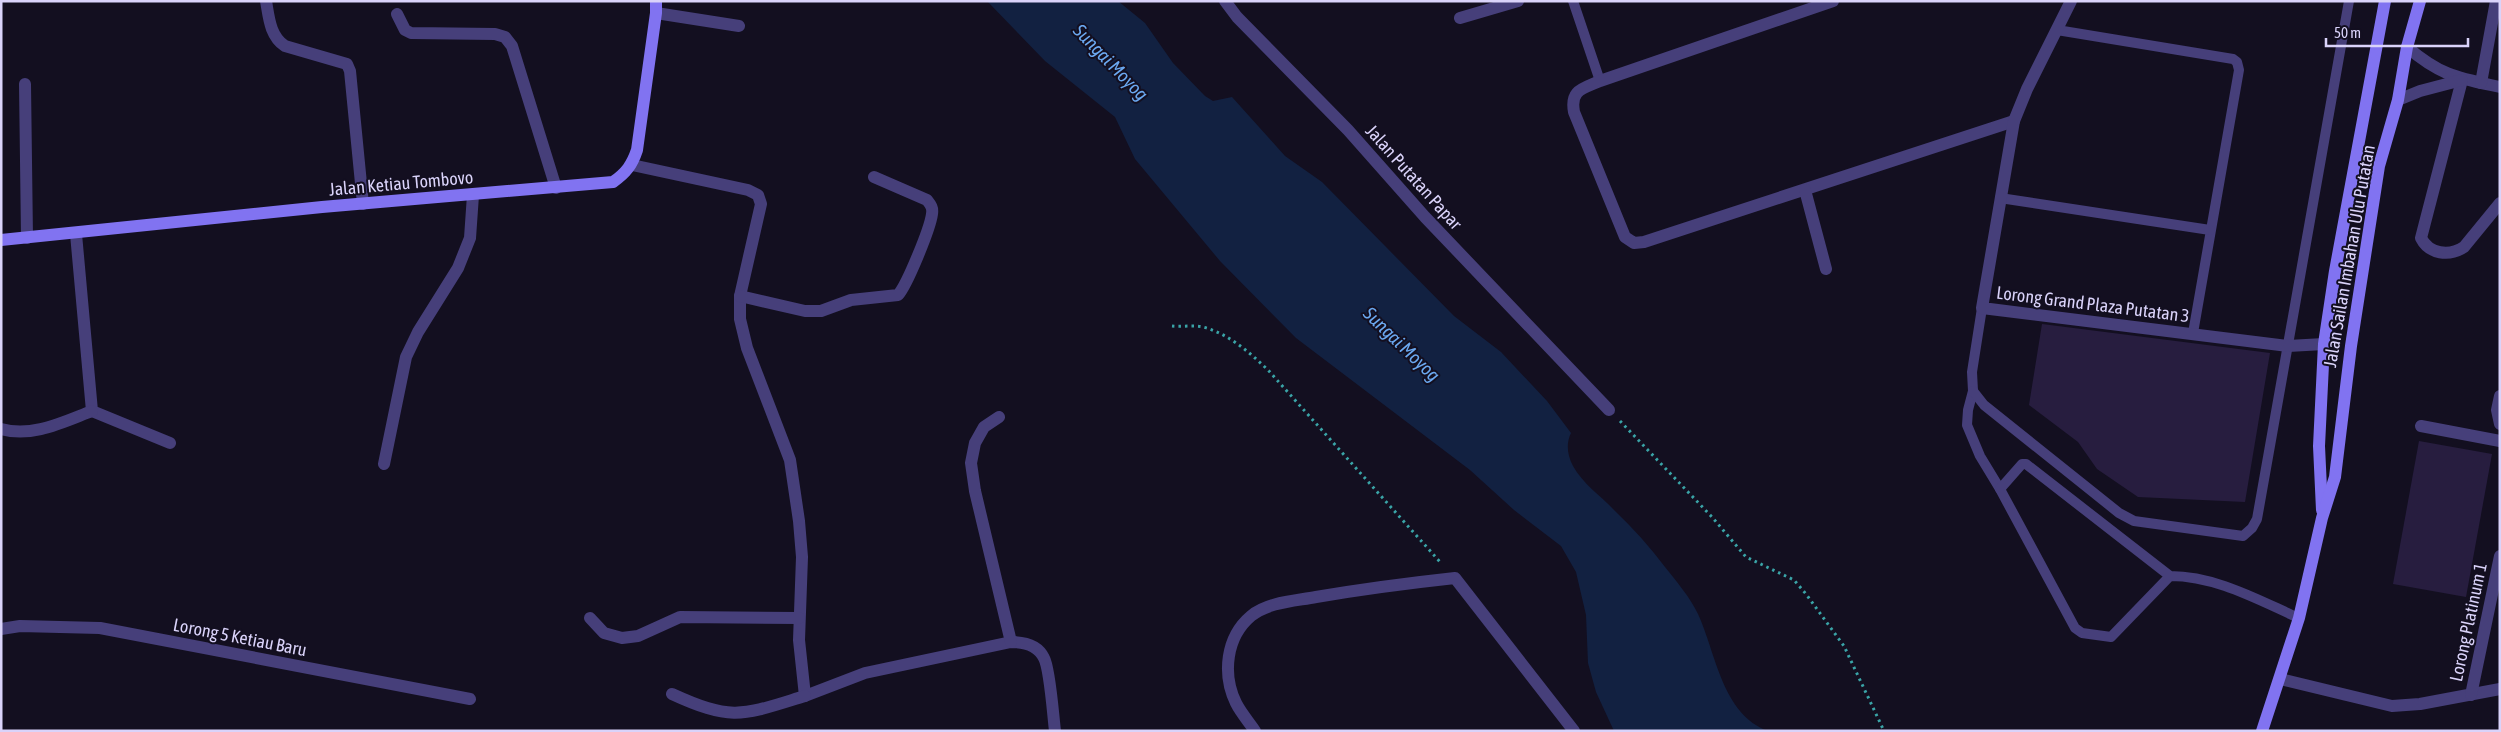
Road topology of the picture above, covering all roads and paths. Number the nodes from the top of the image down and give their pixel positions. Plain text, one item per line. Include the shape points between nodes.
1 (266, 1) edge
2 (1225, 1) edge
3 (1518, 1) edge
4 (1573, 1) edge
5 (1834, 1) edge
6 (2072, 1) edge
7 (2349, 1) edge
8 (2385, 1) edge
9 (2420, 1) edge
10 (2496, 1) edge
11 (656, 7) edge
12 (396, 14) dead end
13 (1460, 18) dead end
14 (739, 26) dead end
15 (2057, 30) junction
16 (2407, 47) junction
17 (2462, 80) junction
18 (1600, 81) junction
19 (2482, 83) junction
20 (25, 84) dead end
21 (2500, 87) edge
22 (2398, 100) junction
23 (2014, 121) junction
24 (632, 165) junction
25 (874, 177) dead end
26 (556, 188) junction
27 (1805, 190) junction
28 (473, 195) junction
29 (2000, 198) junction
30 (2500, 203) edge
31 (363, 204) junction
32 (2210, 230) junction
33 (76, 234) junction
34 (27, 238) junction
35 (1, 240) edge
36 (1826, 269) dead end
37 (740, 296) junction
38 (1982, 308) junction
39 (1172, 326) dead end
40 (2193, 333) junction
41 (2324, 344) junction
42 (2288, 346) junction
43 (1973, 391) junction
44 (2500, 396) edge
45 (1609, 410) joint
46 (92, 412) junction
47 (999, 417) dead end
48 (2500, 424) edge
49 (2421, 426) dead end
50 (1, 429) edge
51 (2500, 442) edge
52 (170, 443) dead end
53 (384, 464) dead end
54 (2081, 482) junction
55 (2000, 489) junction
56 (2070, 498) junction
57 (2322, 518) junction
58 (2500, 556) edge
59 (2170, 576) junction
60 (2498, 576) edge
61 (1456, 578) junction
62 (590, 618) dead end
63 (799, 618) junction
64 (2299, 618) junction
65 (1, 629) edge
66 (1011, 642) junction
67 (2280, 679) junction
68 (2500, 689) edge
69 (672, 694) dead end
70 (2471, 695) junction
71 (805, 696) junction
72 (470, 699) dead end
73 (1055, 731) edge
74 (1255, 731) edge
75 (1574, 731) edge
76 (1884, 731) edge
77 (2262, 731) edge

1 - 31 street via 273,34 278,41 285,46 347,64
2 - 45 street, Jalan Putatan Papar
3 - 13 street
4 - 18 lane
5 - 18 street
6 - 15 street
7 - 42 lane
8 - 41 street, Jalan Sailan Imbahan Ulu Putatan
9 - 16 street, Jalan Sailan Imbahan Ulu Putatan
10 - 19 street
11 - 14 street
11 - 24 street via 641,133
12 - 26 street via 405,30 411,33 495,34 505,37 512,46
15 - 23 street
15 - 32 lane via 2237,62 2239,70
16 - 17 street via 2426,64
16 - 22 street, Jalan Sailan Imbahan Ulu Putatan
17 - 19 street
17 - 22 street via 2420,90
17 - 30 street via 2421,238 2424,245 2449,254 2457,252
18 - 27 street via 1577,91 1572,101 1574,112 1625,237 1634,243
19 - 21 street
20 - 34 street
22 - 57 street, Jalan Sailan Imbahan Ulu Putatan via 2380,166 2351,346 2335,477
23 - 27 street
23 - 29 street
24 - 26 street, Jalan Ketiau Tombovo via 613,182
24 - 37 street via 748,190 758,195 762,204
25 - 37 street via 927,200 932,207 922,243 904,289 898,295 851,300 821,311
26 - 28 street, Jalan Ketiau Tombovo
27 - 36 street
28 - 31 street, Jalan Ketiau Tombovo
28 - 53 street via 470,238 458,268 406,357
29 - 32 lane
29 - 38 street
31 - 33 street, Jalan Ketiau Tombovo
32 - 40 lane
33 - 34 street, Jalan Ketiau Tombovo
33 - 46 street
34 - 35 street, Jalan Ketiau Tombovo
37 - 63 street via 740,319 746,348 790,460 802,557
38 - 40 street, Lorong Grand Plaza Putatan 3
38 - 43 lane, Lorong Grand Plaza Putatan 3 via 1972,372
39 - 61 path via 1202,327 1230,338 1250,354
40 - 42 street, Lorong Grand Plaza Putatan 3
41 - 42 street, Lorong Grand Plaza Putatan 3
41 - 57 street, Jalan Sailan Imbahan Ulu Putatan via 2319,446
42 - 54 lane via 2257,519 2243,536 2134,521
43 - 54 lane via 1984,405
43 - 55 lane, Lorong Grand Plaza Putatan 3 via 1968,410 1970,433
44 - 48 street via 2496,410
45 - 76 path via 1746,557 1787,576 1806,594 1844,646
46 - 50 street via 30,433
46 - 52 street
47 - 66 street via 984,427 975,443 971,464 974,491
49 - 51 street
54 - 56 lane
55 - 56 lane via 2022,464 2026,464
55 - 59 lane, Lorong Grand Plaza Putatan 3 via 2071,620 2082,633 2111,637
56 - 59 lane
57 - 64 street, Jalan Sailan Imbahan Ulu Putatan
58 - 60 street, Lorong Platinum 1
59 - 64 lane via 2190,576 2218,583
60 - 70 street, Lorong Platinum 1
61 - 74 street via 1376,587 1274,605 1252,616 1236,634 1228,658 1228,683 1236,704
61 - 75 street
62 - 63 street via 604,633 622,638 638,636 680,617
63 - 71 street
64 - 67 street, Jalan Sailan Imbahan Ulu Putatan
65 - 72 street, Lorong 5 Ketiau Baru via 20,626 100,628
66 - 71 street via 865,673
66 - 73 street via 1022,642 1036,648 1044,658
67 - 70 street via 2392,706
67 - 77 street, Jalan Sailan Imbahan Ulu Putatan
68 - 70 street
69 - 71 street via 704,709 727,714 750,713

